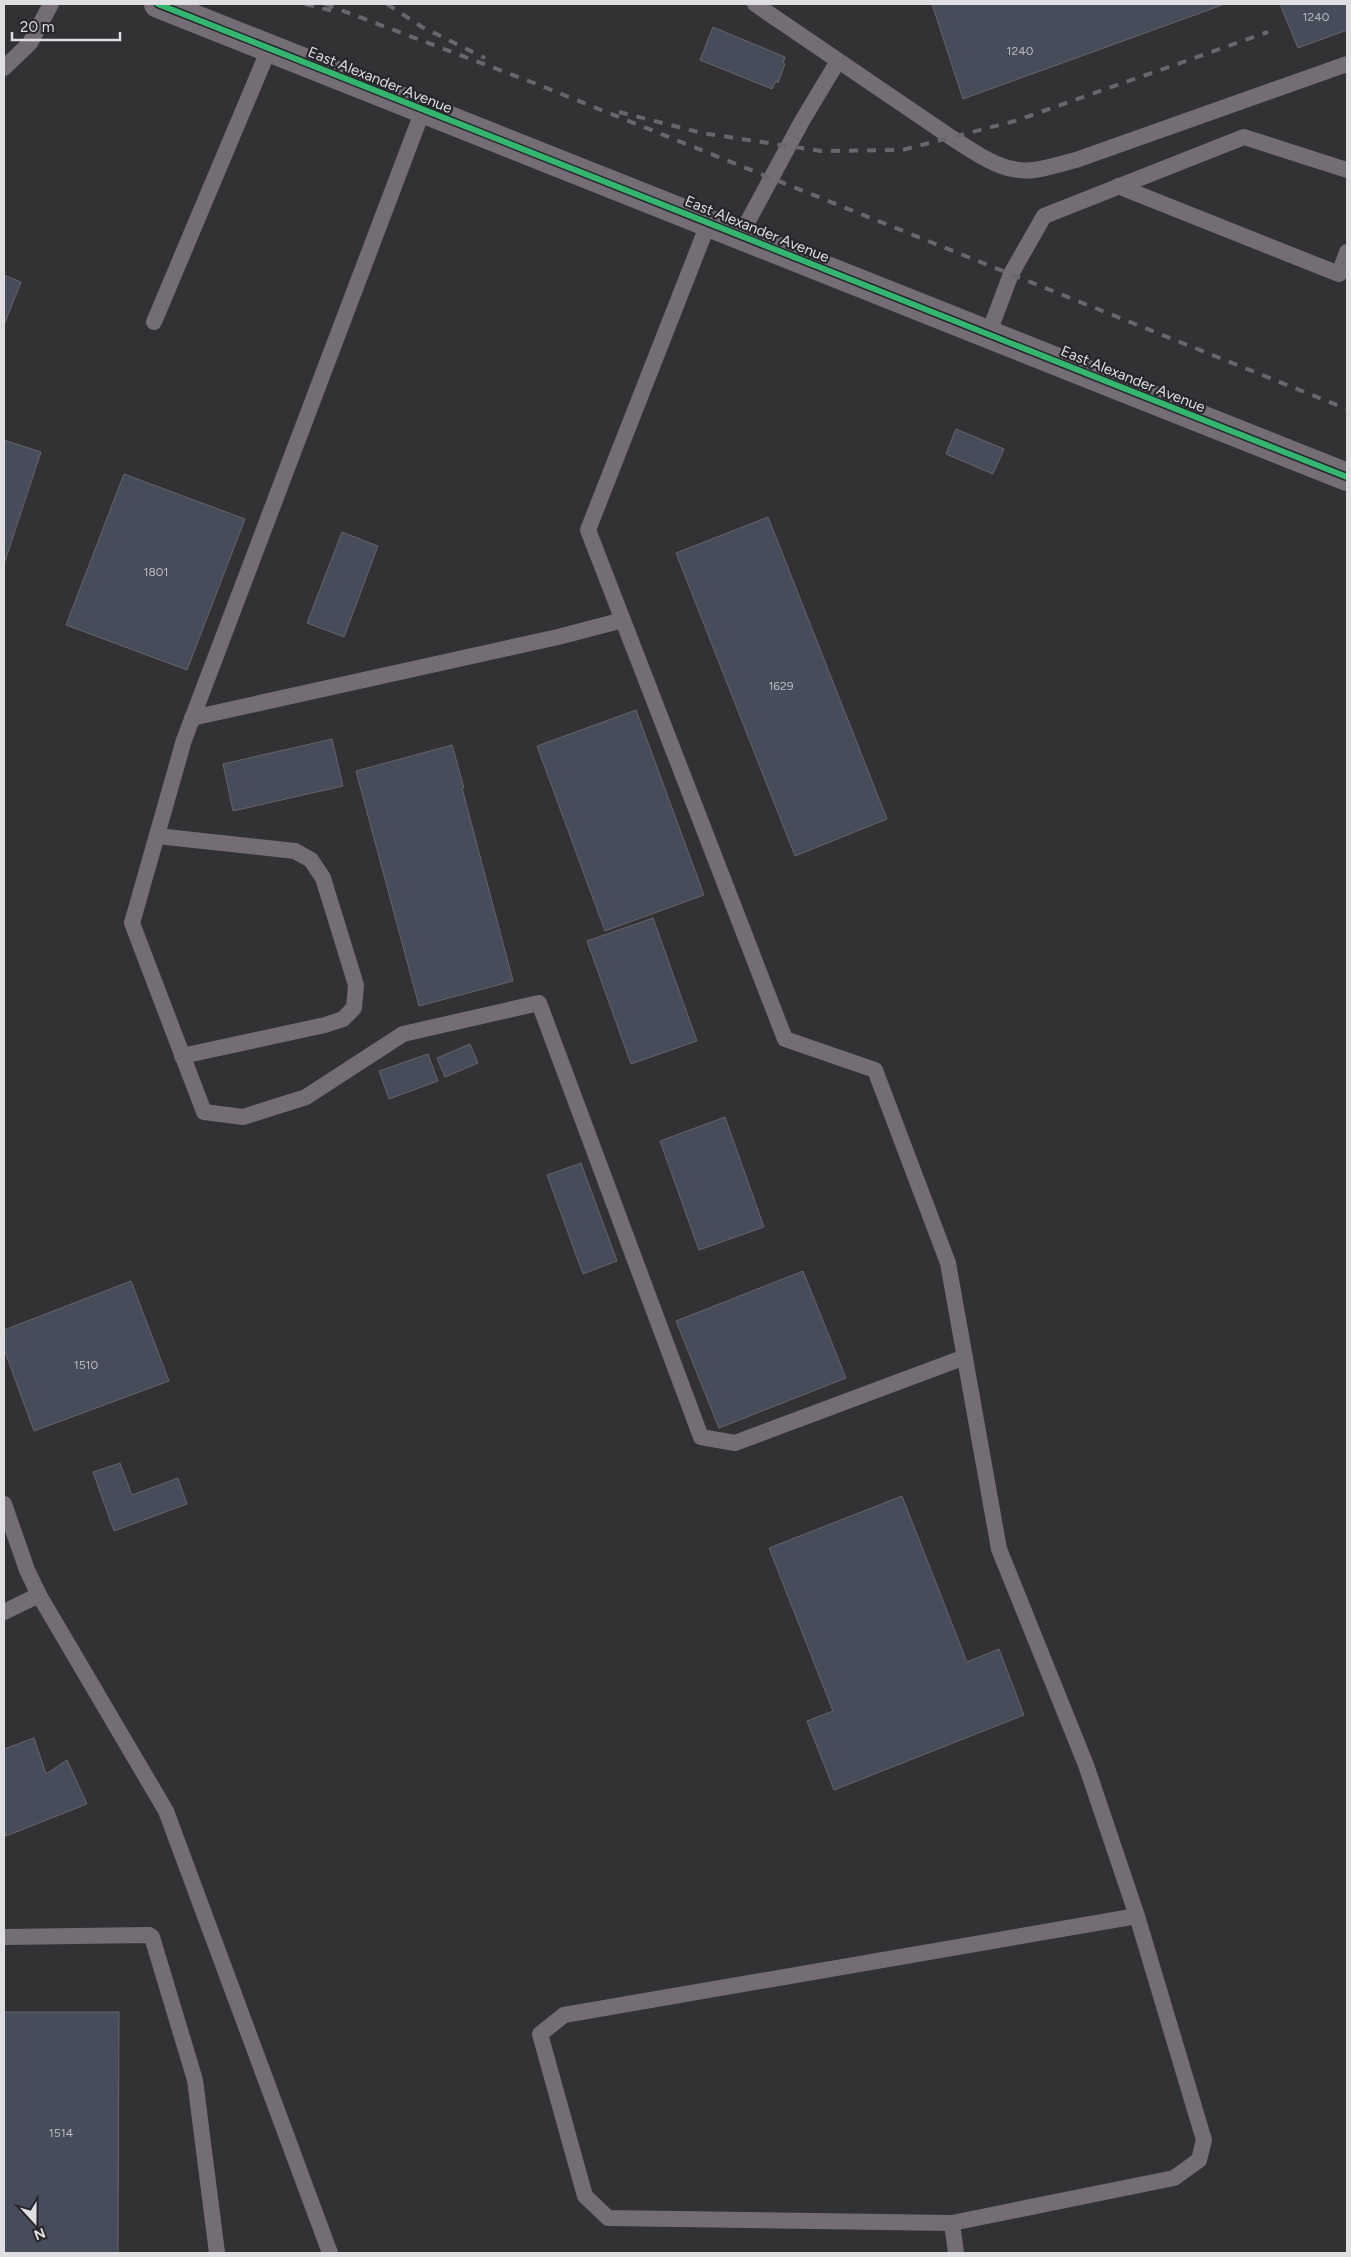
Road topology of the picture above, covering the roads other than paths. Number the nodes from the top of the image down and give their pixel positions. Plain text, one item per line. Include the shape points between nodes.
1 (51, 4) edge
2 (158, 4) edge
3 (755, 4) edge
4 (269, 49) junction
5 (838, 61) junction
6 (1347, 64) edge
7 (4, 68) edge
8 (423, 110) junction
9 (1347, 170) edge
10 (1118, 186) junction
11 (708, 224) junction
12 (740, 236) junction
13 (1347, 252) edge
14 (154, 322) dead end
15 (988, 335) junction
16 (1347, 477) edge
17 (622, 620) junction
18 (192, 718) junction
19 (157, 836) junction
20 (182, 1056) junction
21 (965, 1357) junction
22 (4, 1504) edge
23 (39, 1595) junction
24 (4, 1612) edge
25 (1137, 1916) junction
26 (4, 1937) edge
27 (952, 2223) junction
28 (217, 2253) edge
29 (330, 2253) edge
30 (956, 2253) edge

1 - 7 lane via 30,43
2 - 4 street, East Alexander Avenue
3 - 5 lane
4 - 8 street, East Alexander Avenue
4 - 14 lane
5 - 6 lane via 984,158 1006,168 1032,170 1076,160
5 - 12 lane
8 - 11 street, East Alexander Avenue
8 - 18 lane
9 - 10 lane via 1244,137
10 - 13 lane via 1339,274
10 - 15 lane via 1044,216 1011,274
11 - 12 street, East Alexander Avenue
11 - 17 lane via 588,530
12 - 15 street, East Alexander Avenue
15 - 16 street, East Alexander Avenue
17 - 18 lane
17 - 21 lane via 785,1039 875,1070 948,1262
18 - 19 lane
19 - 20 lane via 132,923
19 - 20 lane via 295,851 311,860 323,878 356,985 354,1008 342,1019 325,1026
20 - 21 lane via 204,1112 243,1117 306,1097 403,1034 539,1003 701,1437 735,1443
21 - 25 lane via 999,1548 1086,1765
22 - 23 lane
23 - 24 lane
23 - 29 lane via 166,1812
25 - 27 lane via 1204,2140 1199,2160 1174,2178
25 - 27 lane via 564,2015 540,2034 585,2196 608,2218
26 - 28 lane via 149,1935 152,1938 195,2080
27 - 30 lane

